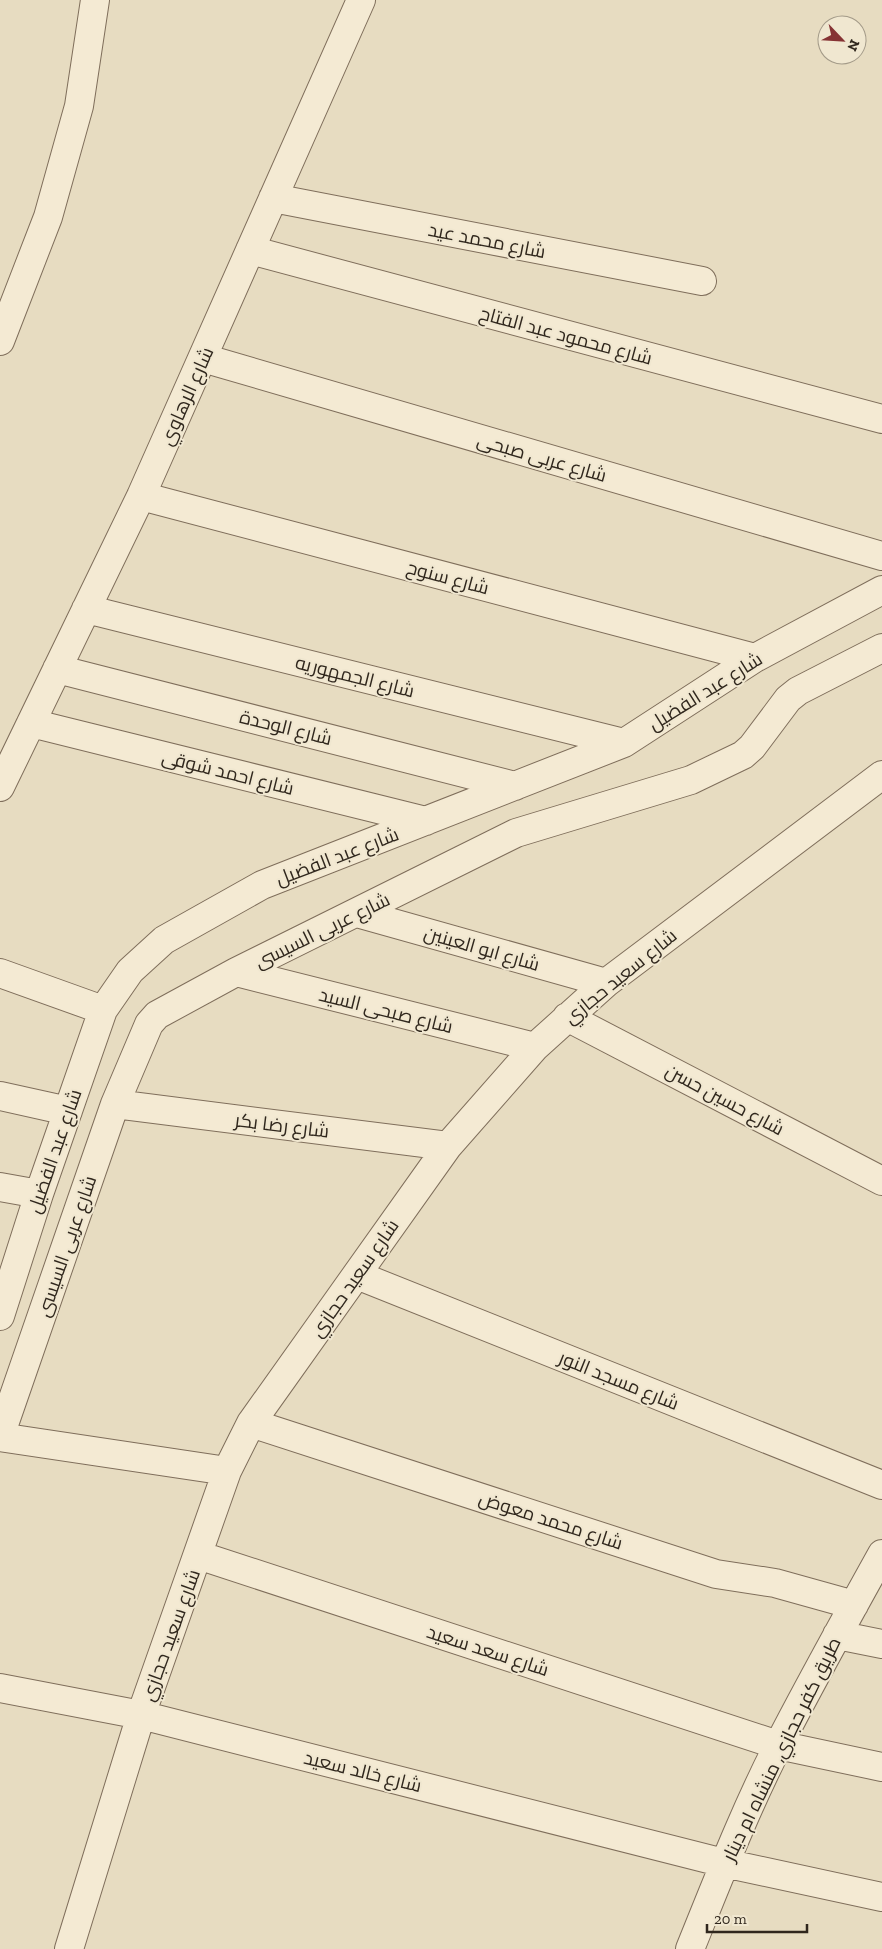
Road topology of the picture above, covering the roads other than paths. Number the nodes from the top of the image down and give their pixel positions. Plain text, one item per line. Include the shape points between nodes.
1 (95, 0) edge
2 (361, 0) edge
3 (273, 198) junction
4 (250, 250) junction
5 (702, 281) dead end
6 (0, 341) edge
7 (203, 358) junction
8 (882, 419) edge
9 (141, 496) junction
10 (882, 556) edge
11 (882, 590) edge
12 (86, 609) junction
13 (882, 648) edge
14 (755, 658) junction
15 (57, 669) junction
16 (31, 723) junction
17 (624, 743) junction
18 (882, 775) edge
19 (515, 786) junction
20 (0, 787) edge
21 (426, 821) junction
22 (357, 913) junction
23 (236, 972) junction
24 (0, 973) edge
25 (606, 983) junction
26 (103, 1010) junction
27 (567, 1017) junction
28 (535, 1047) junction
29 (0, 1096) edge
30 (115, 1104) junction
31 (68, 1111) junction
32 (448, 1146) junction
33 (882, 1181) edge
34 (0, 1187) edge
35 (39, 1194) junction
36 (357, 1275) junction
37 (5, 1286) edge
38 (0, 1316) edge
39 (251, 1423) junction
40 (0, 1436) edge
41 (227, 1471) junction
42 (882, 1485) edge
43 (198, 1555) junction
44 (879, 1567) edge
45 (854, 1605) junction
46 (836, 1635) junction
47 (882, 1644) edge
48 (0, 1688) edge
49 (141, 1715) junction
50 (778, 1745) junction
51 (882, 1767) edge
52 (724, 1863) junction
53 (882, 1896) edge
54 (70, 1949) edge
55 (690, 1949) edge

1 - 6 street via 77,116 48,217
2 - 3 street, شارع الرهاوي
3 - 4 street, شارع الرهاوي
3 - 5 street, شارع محمد عيد
4 - 7 street, شارع الرهاوي
4 - 8 street, شارع محمود عبد الفتاح
7 - 9 street, شارع الرهاوي
7 - 10 street, شارع عربى صبحى
9 - 12 street, شارع الرهاوي
9 - 14 street, شارع سنوح
11 - 14 street, شارع عبد الفضيل
12 - 15 street, شارع الرهاوي
12 - 17 street, شارع الجمهوريه
13 - 22 street, شارع عربى السيسى via 798,691 743,755 691,780 516,833
14 - 17 street, شارع عبد الفضيل
15 - 16 street, شارع الرهاوي
15 - 19 street, شارع الوحدة
16 - 20 street, شارع الرهاوي
16 - 21 street, شارع احمد شوقى
17 - 19 street, شارع عبد الفضيل
18 - 25 street, شارع سعيد حجازي
19 - 21 street, شارع عبد الفضيل
21 - 26 street, شارع عبد الفضيل via 262,885 164,940 130,971
22 - 23 street, شارع عربى السيسى
22 - 25 street, شارع ابو العينين
23 - 28 street, شارع صبحى السيد
23 - 30 street, شارع عربى السيسى via 153,1019
24 - 26 street
25 - 27 street, شارع سعيد حجازي
26 - 31 street, شارع عبد الفضيل
27 - 28 street, شارع سعيد حجازي
27 - 33 street, شارع حسين حسن
28 - 32 street, شارع سعيد حجازي
29 - 31 street
30 - 32 street, شارع رضا بكر
30 - 40 street, شارع عربى السيسى
31 - 35 street, شارع عبد الفضيل
32 - 36 street, شارع سعيد حجازي
34 - 35 street
35 - 37 street, شارع عبد الفضيل
36 - 39 street, شارع سعيد حجازي
36 - 42 street, شارع مسجد النور
37 - 38 street, شارع عبد الفضيل
39 - 41 street, شارع سعيد حجازي
39 - 45 street, شارع محمد معوض via 716,1574 775,1583
40 - 41 street
41 - 43 street, شارع سعيد حجازي
43 - 49 street, شارع سعيد حجازي
43 - 50 street, شارع سعد سعيد
44 - 45 street, طريق كفر حجازي, منشاه ام دينار
45 - 46 street, طريق كفر حجازي, منشاه ام دينار
46 - 47 street
46 - 50 street, طريق كفر حجازي, منشاه ام دينار
48 - 49 street, شارع خالد سعيد
49 - 52 street, شارع خالد سعيد
49 - 54 street, شارع سعيد حجازي
50 - 51 street, شارع سعد سعيد
50 - 52 street, طريق كفر حجازي, منشاه ام دينار
52 - 53 street, شارع خالد سعيد
52 - 55 street, طريق كفر حجازي, منشاه ام دينار

